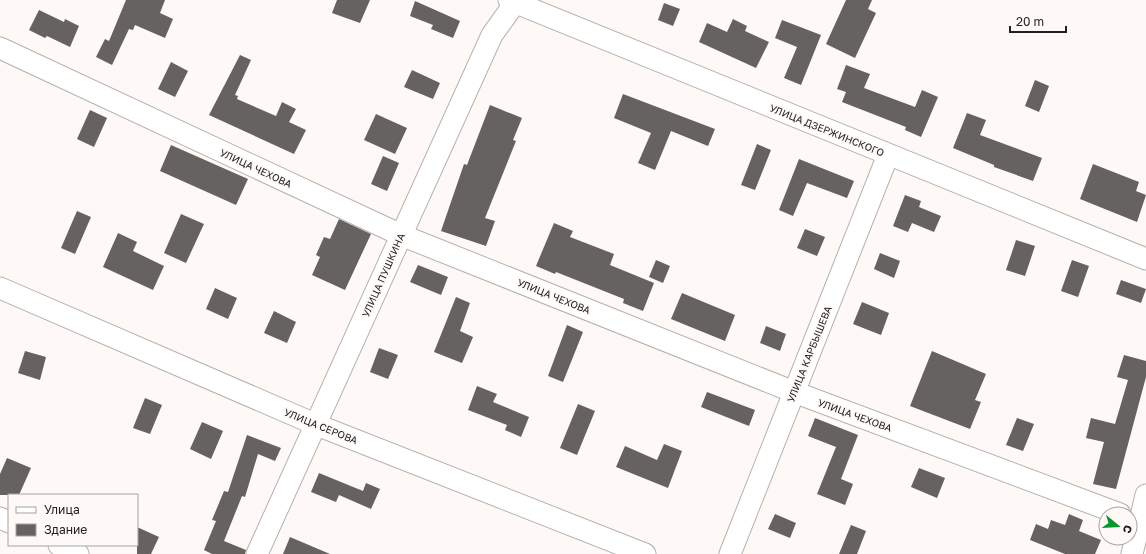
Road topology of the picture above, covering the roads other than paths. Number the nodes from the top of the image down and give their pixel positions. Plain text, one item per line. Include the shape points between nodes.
1 (514, 1) edge
2 (0, 48) edge
3 (888, 155) junction
4 (401, 236) junction
5 (1146, 259) edge
6 (0, 288) edge
7 (794, 392) junction
8 (317, 425) junction
9 (1146, 495) edge
10 (1100, 506) edge
11 (1138, 506) edge
12 (61, 546) edge
13 (78, 554) edge
14 (257, 554) edge
15 (645, 554) edge
16 (730, 554) edge

1 - 3 street, УЛИЦА ДЗЕРЖИНСКОГО
1 - 4 street, УЛИЦА ПУШКИНА via 492,35
2 - 4 street, УЛИЦА ЧЕХОВА
3 - 5 street, УЛИЦА ДЗЕРЖИНСКОГО
3 - 7 street, УЛИЦА КАРБЫШЕВА
4 - 7 street, УЛИЦА ЧЕХОВА
4 - 8 street, УЛИЦА ПУШКИНА
6 - 8 street, УЛИЦА СЕРОВА
7 - 10 street, УЛИЦА ЧЕХОВА
7 - 16 street, УЛИЦА КАРБЫШЕВА
8 - 14 street, УЛИЦА ПУШКИНА
8 - 15 street, УЛИЦА СЕРОВА
9 - 11 street
12 - 13 street

